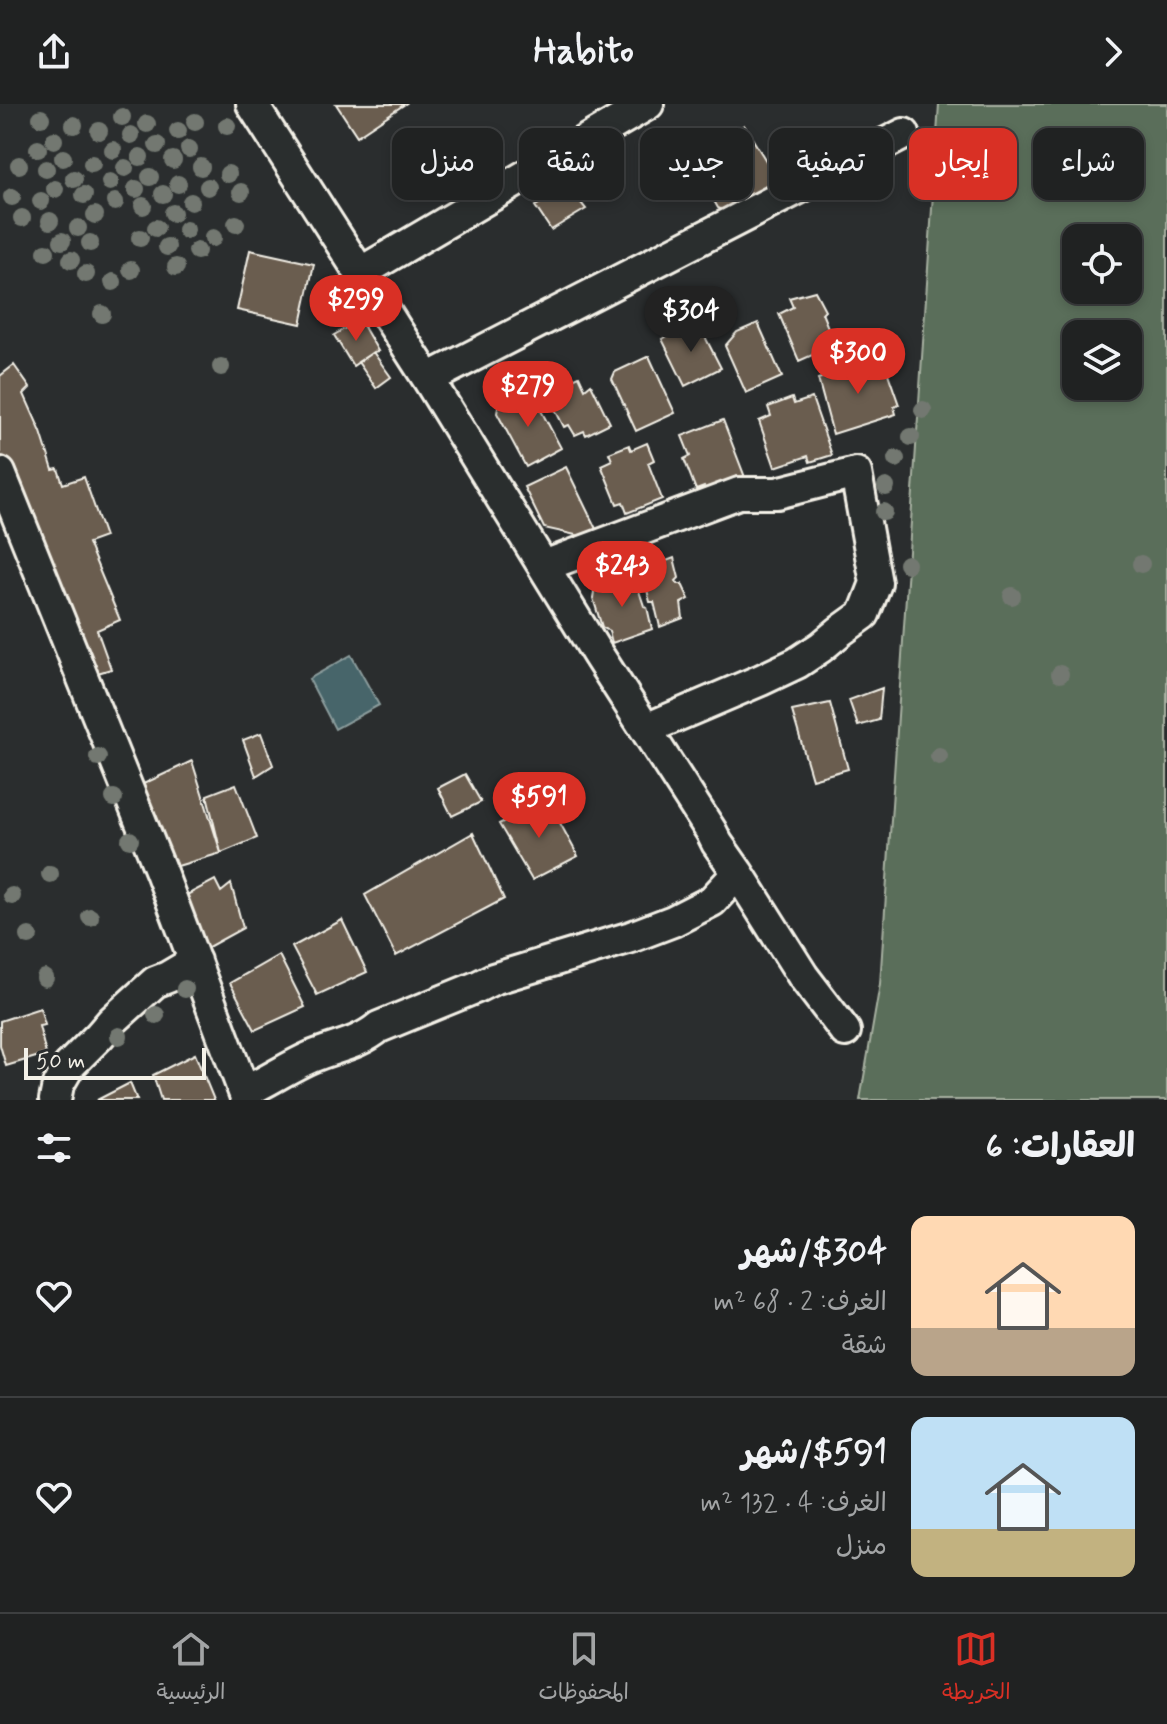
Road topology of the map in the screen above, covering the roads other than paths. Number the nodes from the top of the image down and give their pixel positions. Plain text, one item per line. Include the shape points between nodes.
1 (252, 104) edge
2 (648, 104) edge
3 (904, 134) dead end
4 (360, 273) junction
5 (428, 379) junction
6 (0, 473) edge
7 (544, 566) junction
8 (646, 729) junction
9 (738, 873) junction
10 (195, 961) junction
11 (845, 1031) dead end
12 (246, 1096) edge
13 (55, 1100) edge

1 - 4 street
2 - 4 street
3 - 5 street
4 - 5 street
5 - 7 street
6 - 10 street
7 - 8 street
7 - 8 street via 739,493 777,493 856,473 876,583 864,614 797,663
8 - 9 street
9 - 11 street
9 - 12 street via 712,901 673,921 493,979 313,1056
10 - 12 street
10 - 13 street via 155,982 112,1021 69,1066

